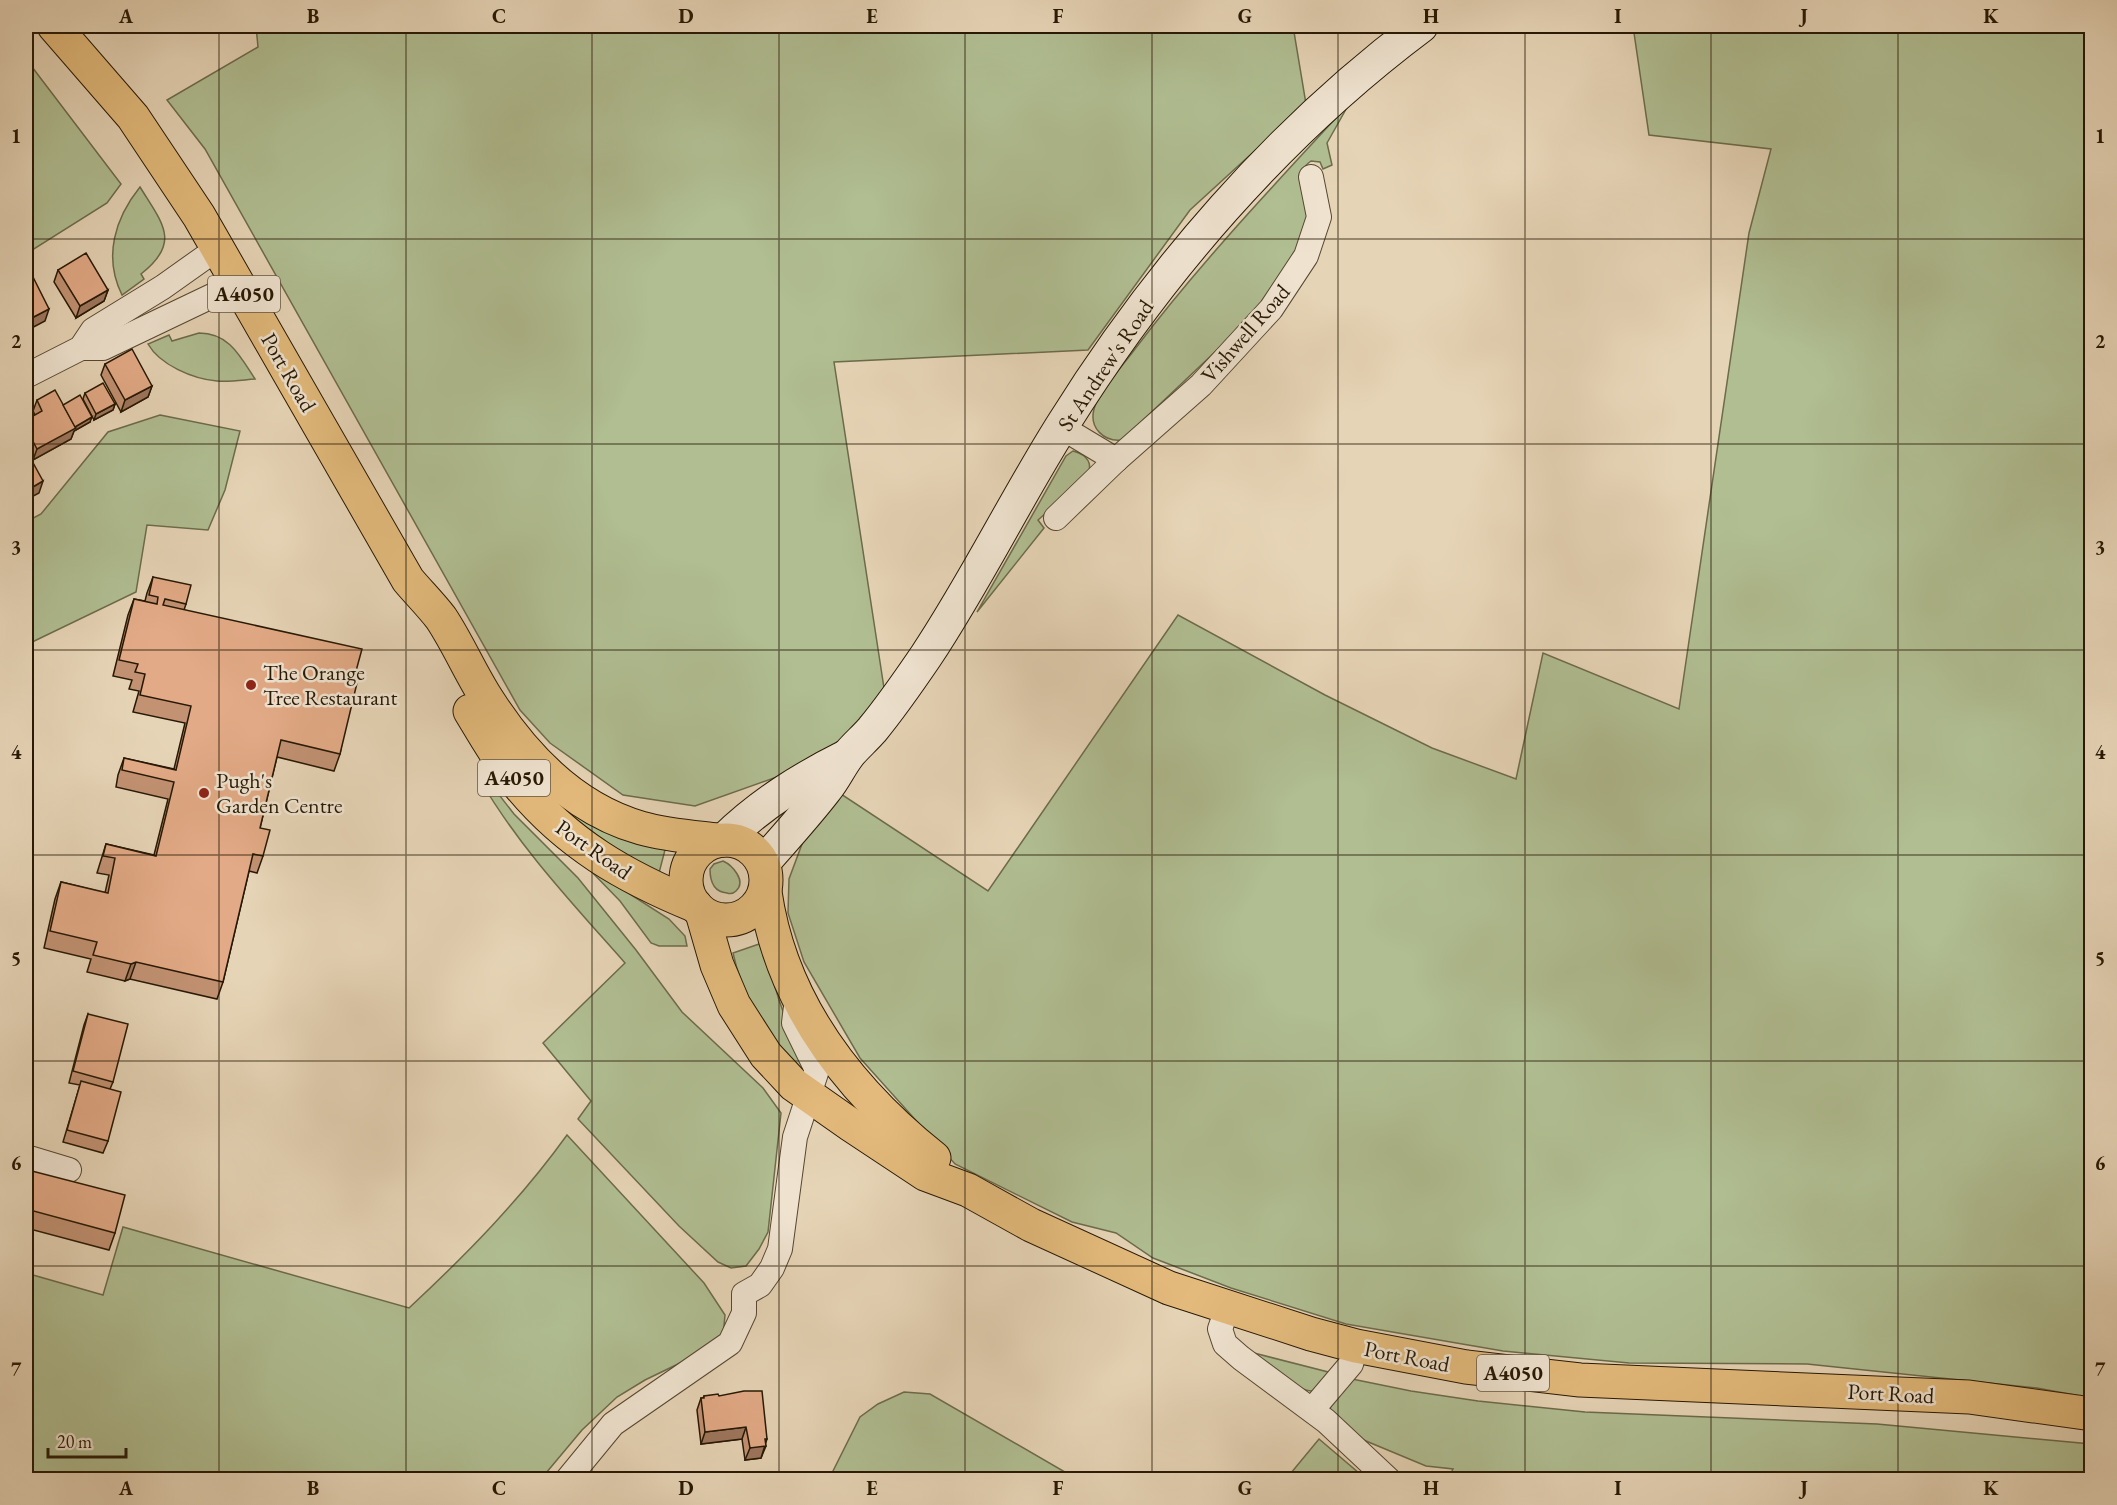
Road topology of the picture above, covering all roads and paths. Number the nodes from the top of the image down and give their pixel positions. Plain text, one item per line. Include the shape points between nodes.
1 (54, 26) edge
2 (1421, 26) edge
3 (1311, 177) dead end
4 (218, 248) junction
5 (237, 284) junction
6 (81, 348) junction
7 (26, 376) edge
8 (1061, 427) junction
9 (1116, 460) junction
10 (1056, 518) dead end
11 (408, 580) junction
12 (848, 755) junction
13 (721, 840) junction
14 (764, 878) junction
15 (699, 909) junction
16 (798, 995) junction
17 (809, 1095) junction
18 (26, 1156) edge
19 (69, 1170) dead end
20 (968, 1190) junction
21 (1227, 1309) junction
22 (1356, 1346) junction
23 (1312, 1410) junction
24 (2091, 1414) edge
25 (567, 1479) edge
26 (1389, 1479) edge

1 - 4 main road, Port Road / A4050 via 133,117
2 - 8 street, St Andrew's Road via 1312,117 1222,212 1134,320
3 - 9 street, Vishwell Road via 1318,217 1306,256 1277,300 1201,385
4 - 5 main road, Port Road / A4050
4 - 6 street via 93,330
5 - 6 street via 103,348
5 - 11 main road, Port Road / A4050
6 - 7 street
8 - 9 street
8 - 12 street, St Andrew's Road via 956,609 897,696
9 - 10 street, Vishwell Road
11 - 13 main road, Port Road / A4050 via 441,618 488,701 516,741 551,778 579,800 640,828
11 - 15 main road, Port Road / A4050 via 422,628 496,754 535,804 610,866
12 - 13 street, St Andrew's Road via 810,774
12 - 14 street, St Andrew's Road
13 - 14 main road via 745,844 755,852
13 - 15 main road via 705,846 687,871 690,898
14 - 15 main road via 759,904 742,917 729,921 715,919
14 - 16 main road, Port Road / A4050 via 774,939
15 - 17 main road, Port Road / A4050 via 724,986 747,1027 766,1054
16 - 17 street via 794,1023 817,1070
16 - 20 main road, Port Road / A4050 via 828,1049 851,1080
17 - 20 main road, Port Road / A4050 via 925,1174
17 - 25 street via 795,1137 780,1249 760,1285 744,1294 744,1313 730,1343 613,1424
18 - 19 street
20 - 21 main road, Port Road / A4050 via 1131,1272
21 - 22 main road, Port Road / A4050
21 - 23 street via 1220,1329 1225,1344
22 - 23 street via 1351,1364
22 - 24 main road, Port Road / A4050 via 1530,1376 1969,1397
23 - 26 street

